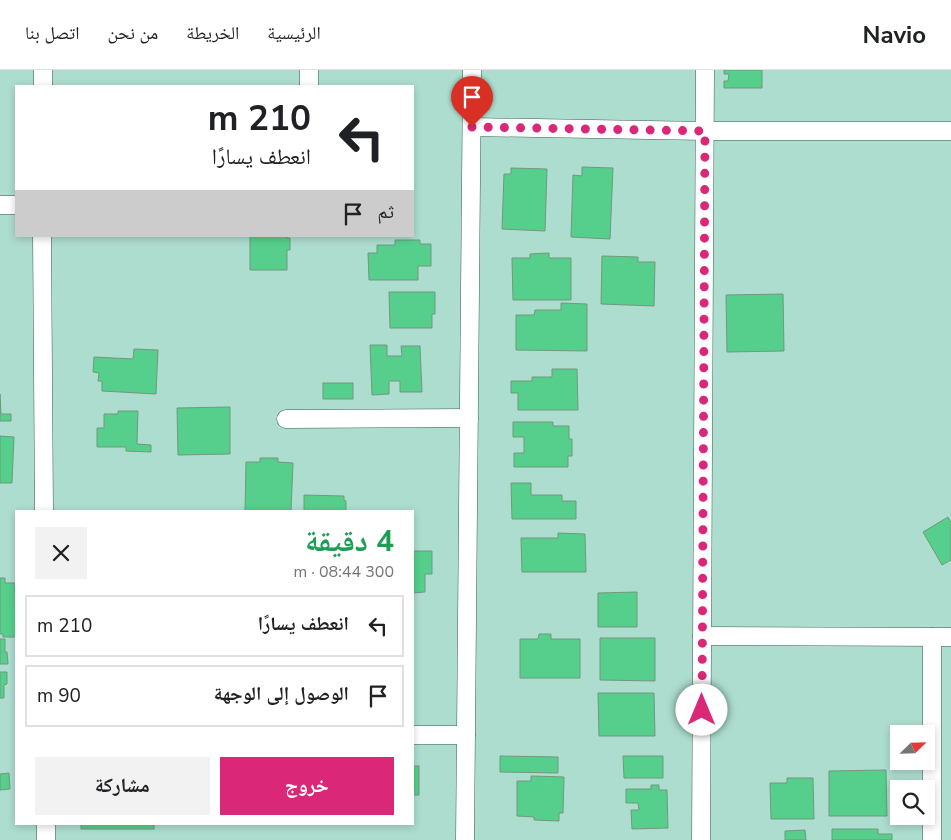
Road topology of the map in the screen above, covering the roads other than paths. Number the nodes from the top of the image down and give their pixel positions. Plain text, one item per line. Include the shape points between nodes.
1 (43, 70) edge
2 (309, 70) edge
3 (472, 70) edge
4 (705, 70) edge
5 (43, 85) edge
6 (309, 85) edge
7 (472, 127) junction
8 (705, 131) junction
9 (951, 131) edge
10 (0, 205) edge
11 (15, 205) edge
12 (42, 237) edge
13 (469, 418) junction
14 (286, 419) dead end
15 (44, 510) edge
16 (702, 636) junction
17 (932, 637) junction
18 (951, 637) edge
19 (414, 735) edge
20 (466, 736) junction
21 (46, 825) edge
22 (46, 840) edge
23 (465, 840) edge
24 (701, 840) edge
25 (932, 840) edge

1 - 5 street
2 - 6 street
3 - 7 street
4 - 8 street
7 - 8 street
7 - 13 street
8 - 9 street
8 - 16 street
10 - 11 street
12 - 15 street
13 - 14 street
13 - 20 street
16 - 17 street
16 - 24 street
17 - 18 street
17 - 25 street
19 - 20 street
20 - 23 street
21 - 22 street

